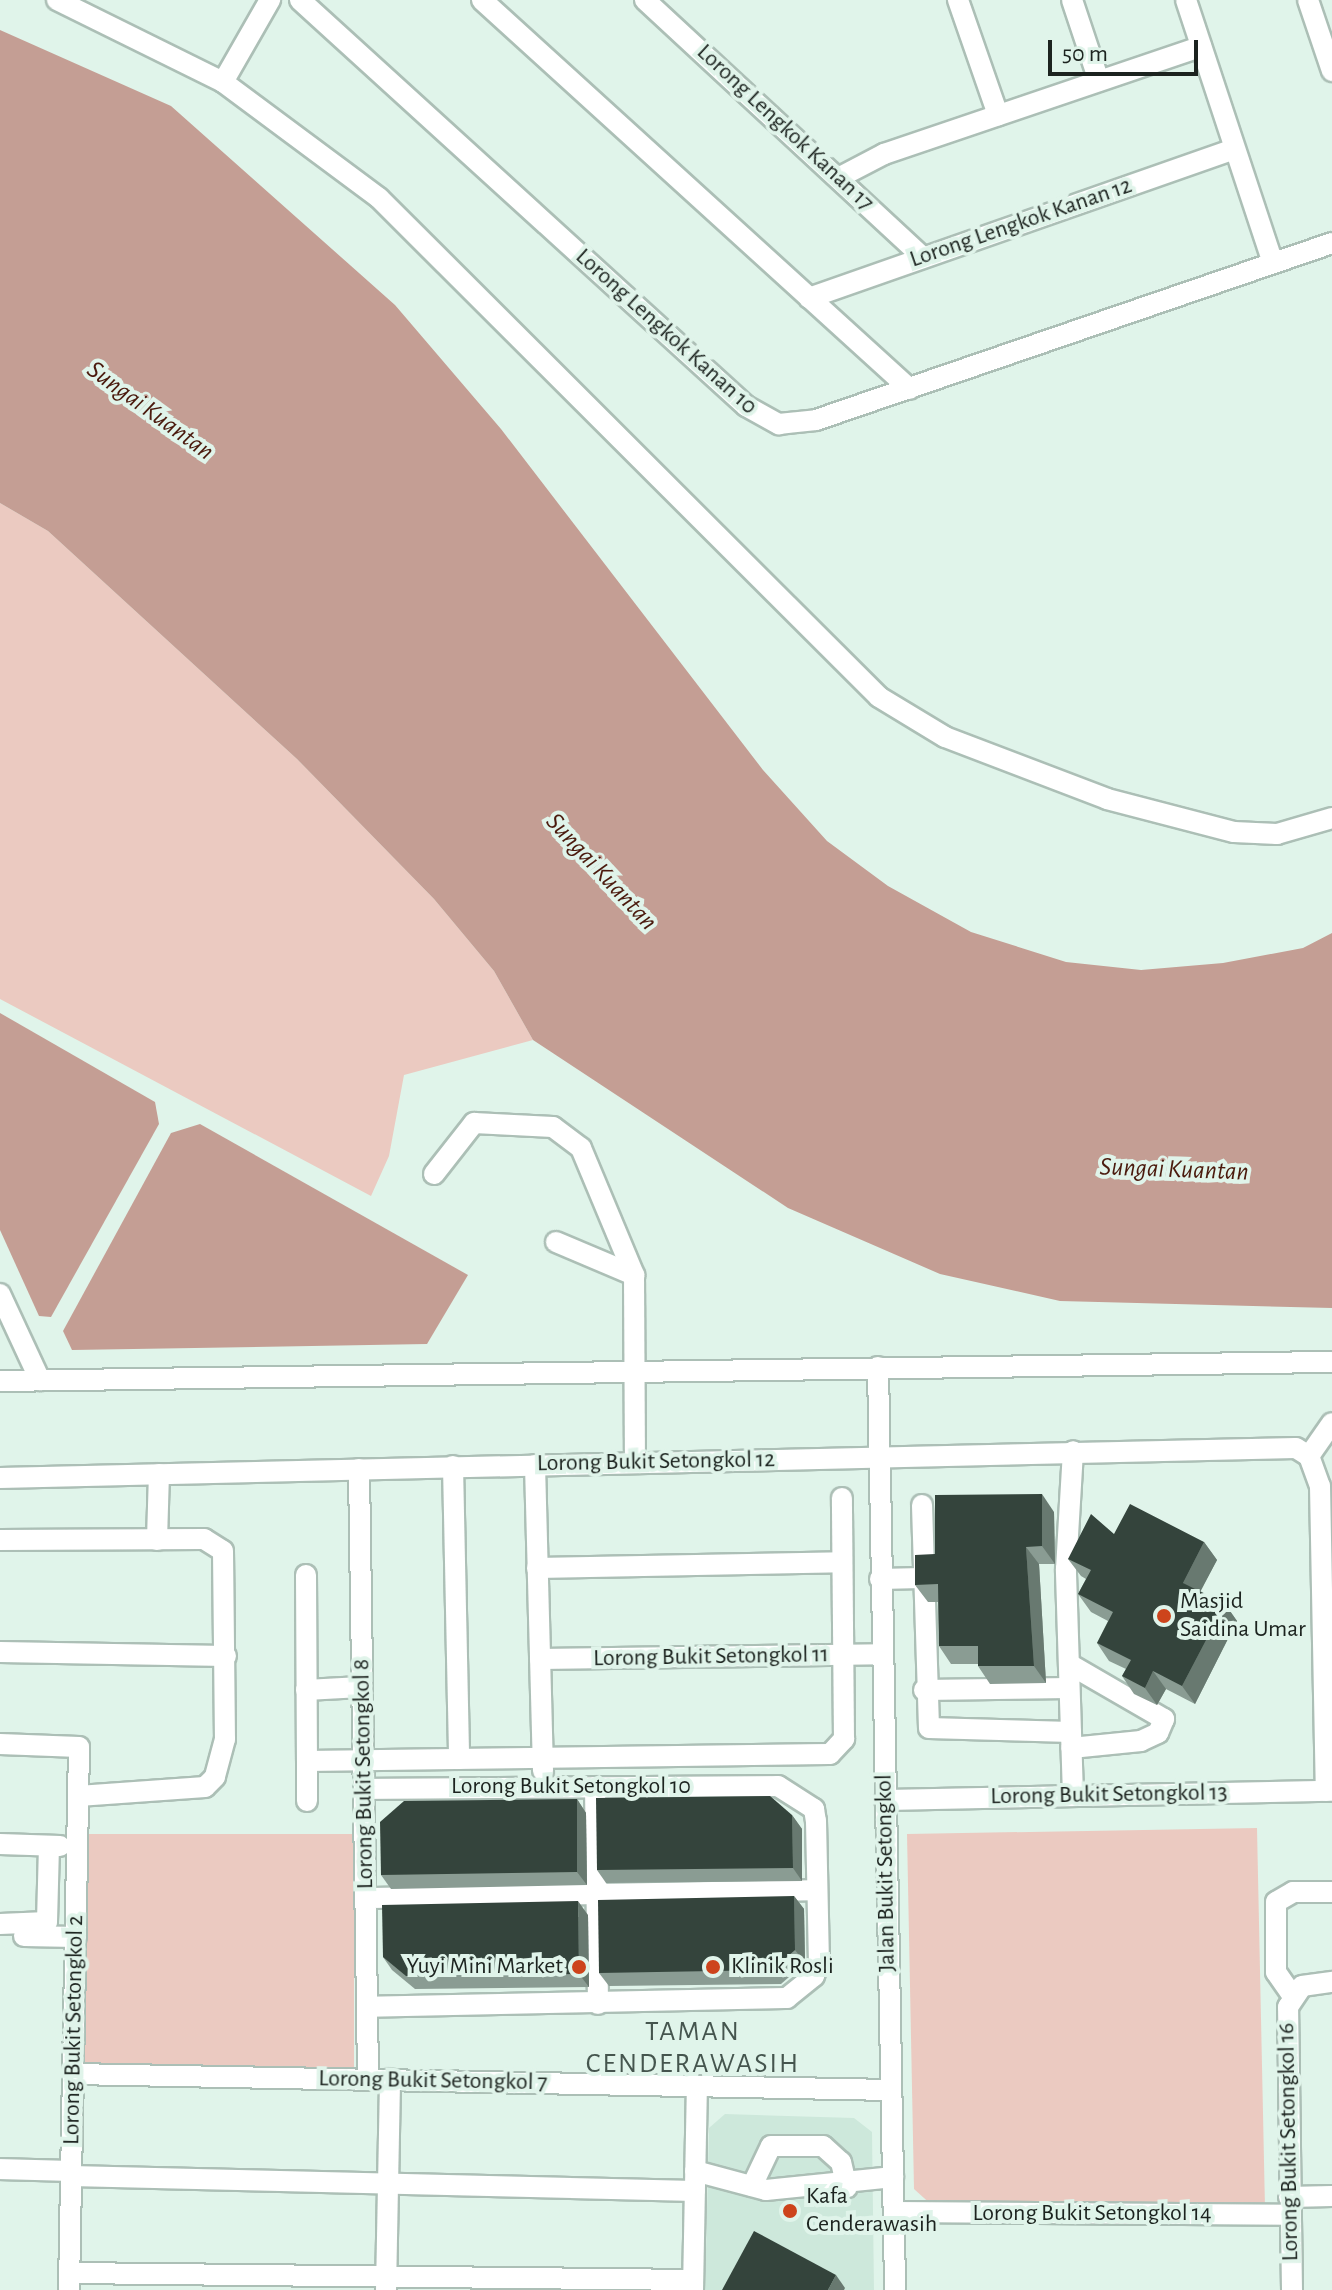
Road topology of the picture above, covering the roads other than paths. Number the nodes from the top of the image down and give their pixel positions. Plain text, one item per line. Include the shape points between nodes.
1 (57, 0) edge
2 (270, 0) edge
3 (482, 0) edge
4 (645, 0) edge
5 (958, 0) edge
6 (1072, 0) edge
7 (1186, 0) edge
8 (305, 1) edge
9 (1316, 2) edge
10 (1201, 47) junction
11 (1332, 71) edge
12 (1099, 81) junction
13 (223, 82) junction
14 (998, 115) junction
15 (1234, 149) junction
16 (840, 177) junction
17 (1332, 243) edge
18 (923, 257) junction
19 (1273, 263) junction
20 (809, 298) junction
21 (910, 389) junction
22 (1332, 818) edge
23 (434, 1174) dead end
24 (556, 1242) dead end
25 (634, 1275) junction
26 (0, 1294) edge
27 (1332, 1362) edge
28 (878, 1367) junction
29 (634, 1372) junction
30 (40, 1380) junction
31 (0, 1381) edge
32 (1332, 1423) edge
33 (1073, 1451) junction
34 (878, 1456) junction
35 (1309, 1456) junction
36 (635, 1462) junction
37 (535, 1465) junction
38 (453, 1466) junction
39 (359, 1469) junction
40 (159, 1474) junction
41 (0, 1478) edge
42 (842, 1498) dead end
43 (922, 1505) dead end
44 (0, 1540) edge
45 (157, 1540) junction
46 (842, 1562) junction
47 (537, 1568) junction
48 (306, 1575) dead end
49 (922, 1578) junction
50 (880, 1579) junction
51 (0, 1652) edge
52 (842, 1654) junction
53 (882, 1654) junction
54 (226, 1656) junction
55 (540, 1659) junction
56 (1069, 1664) junction
57 (361, 1687) junction
58 (1069, 1688) junction
59 (306, 1690) junction
60 (924, 1690) junction
61 (1071, 1740) junction
62 (0, 1744) edge
63 (543, 1758) junction
64 (459, 1759) junction
65 (362, 1760) junction
66 (307, 1761) junction
67 (544, 1787) junction
68 (595, 1787) junction
69 (364, 1789) junction
70 (1329, 1791) edge
71 (78, 1796) junction
72 (1073, 1796) junction
73 (885, 1800) junction
74 (307, 1801) dead end
75 (0, 1844) edge
76 (49, 1846) junction
77 (77, 1846) junction
78 (816, 1890) junction
79 (1332, 1892) edge
80 (595, 1895) junction
81 (367, 1898) junction
82 (0, 1924) edge
83 (0, 1936) edge
84 (76, 1937) junction
85 (1332, 1982) edge
86 (1292, 1995) junction
87 (598, 2004) junction
88 (368, 2007) junction
89 (73, 2074) junction
90 (368, 2078) junction
91 (390, 2079) junction
92 (697, 2088) junction
93 (890, 2090) junction
94 (0, 2169) edge
95 (71, 2173) junction
96 (893, 2177) junction
97 (695, 2181) junction
98 (388, 2186) junction
99 (752, 2186) junction
100 (847, 2187) junction
101 (1332, 2196) edge
102 (1289, 2206) junction
103 (895, 2212) junction
104 (69, 2281) edge
105 (386, 2282) edge
106 (693, 2285) edge
107 (895, 2290) edge
108 (1292, 2290) edge

1 - 13 street
2 - 13 street
3 - 20 street
4 - 16 street, Lorong Lengkok Kanan 17
5 - 14 street
6 - 12 street
7 - 10 street
8 - 21 street, Lorong Lengkok Kanan 10 via 760,417 798,424
9 - 11 street
10 - 12 street
10 - 15 street
12 - 14 street
13 - 22 street via 379,198 879,697 945,737 1107,799 1234,832 1277,834
14 - 16 street via 884,154
15 - 18 street, Lorong Lengkok Kanan 12
15 - 19 street
16 - 18 street, Lorong Lengkok Kanan 17
17 - 19 street, Lorong Lengkok Kanan 10
18 - 20 street, Lorong Lengkok Kanan 12
19 - 21 street, Lorong Lengkok Kanan 10
20 - 21 street
23 - 25 street via 474,1123 553,1127 581,1148
24 - 25 street
25 - 29 street
26 - 30 street
27 - 28 street
28 - 29 street
28 - 34 street, Jalan Bukit Setongkol
29 - 30 street
29 - 36 street
30 - 31 street
32 - 35 street
33 - 34 street, Lorong Bukit Setongkol 12
33 - 35 street, Lorong Bukit Setongkol 12 via 1268,1446
33 - 56 street
34 - 36 street, Lorong Bukit Setongkol 12
34 - 50 street, Jalan Bukit Setongkol
35 - 70 street via 1320,1486
36 - 37 street, Lorong Bukit Setongkol 12
37 - 38 street, Lorong Bukit Setongkol 12
37 - 47 street
38 - 39 street, Lorong Bukit Setongkol 12
38 - 64 street
39 - 40 street, Lorong Bukit Setongkol 12
39 - 57 street, Lorong Bukit Setongkol 8
40 - 41 street, Lorong Bukit Setongkol 12
40 - 45 street
42 - 46 street
43 - 49 street
44 - 45 street
45 - 54 street via 204,1539 223,1551
46 - 47 street
46 - 52 street
47 - 55 street
48 - 59 street
49 - 50 street
49 - 60 street
50 - 53 street, Jalan Bukit Setongkol
51 - 54 street
52 - 53 street, Lorong Bukit Setongkol 11
52 - 55 street, Lorong Bukit Setongkol 11
52 - 63 street via 844,1739 830,1754
53 - 73 street, Jalan Bukit Setongkol
54 - 71 street via 224,1762 205,1787
55 - 63 street
56 - 58 street
56 - 61 street via 1164,1719 1158,1733 1141,1741
57 - 59 street
57 - 65 street, Lorong Bukit Setongkol 8
58 - 60 street
58 - 61 street
59 - 66 street
60 - 61 street via 925,1719 937,1732
61 - 72 street
62 - 71 street, Lorong Bukit Setongkol 2 via 79,1747
63 - 64 street
63 - 67 street
64 - 65 street
65 - 66 street
65 - 69 street, Lorong Bukit Setongkol 8
66 - 74 street
67 - 68 street, Lorong Bukit Setongkol 10
67 - 69 street, Lorong Bukit Setongkol 10
68 - 78 street, Lorong Bukit Setongkol 10 via 778,1786 814,1809
68 - 80 street
69 - 81 street, Lorong Bukit Setongkol 8
70 - 72 street, Lorong Bukit Setongkol 13
71 - 77 street, Lorong Bukit Setongkol 2
72 - 73 street, Lorong Bukit Setongkol 13
73 - 93 street, Jalan Bukit Setongkol
75 - 76 street
76 - 77 street
76 - 82 street via 47,1922
77 - 84 street, Lorong Bukit Setongkol 2
78 - 80 street
78 - 87 street via 814,1976 772,2001
79 - 86 street via 1293,1892 1276,1902 1276,1972
80 - 81 street
80 - 87 street
81 - 88 street, Lorong Bukit Setongkol 8
83 - 84 street
84 - 89 street, Lorong Bukit Setongkol 2
85 - 86 street
86 - 102 street, Lorong Bukit Setongkol 16
87 - 88 street
88 - 90 street, Lorong Bukit Setongkol 8
89 - 90 street, Lorong Bukit Setongkol 7
89 - 95 street, Lorong Bukit Setongkol 2
90 - 91 street, Lorong Bukit Setongkol 7
91 - 92 street, Lorong Bukit Setongkol 7
91 - 98 street
92 - 93 street, Lorong Bukit Setongkol 7
92 - 97 street
93 - 96 street, Jalan Bukit Setongkol
94 - 95 street
95 - 98 street
95 - 104 street, Lorong Bukit Setongkol 2
96 - 100 street
96 - 103 street, Jalan Bukit Setongkol
97 - 98 street
97 - 99 street
97 - 106 street
98 - 105 street
99 - 100 street
99 - 100 street via 771,2146 823,2146 841,2162
101 - 102 street, Lorong Bukit Setongkol 14
102 - 103 street, Lorong Bukit Setongkol 14
102 - 108 street, Lorong Bukit Setongkol 16
103 - 107 street, Jalan Bukit Setongkol
104 - 105 street
105 - 106 street

